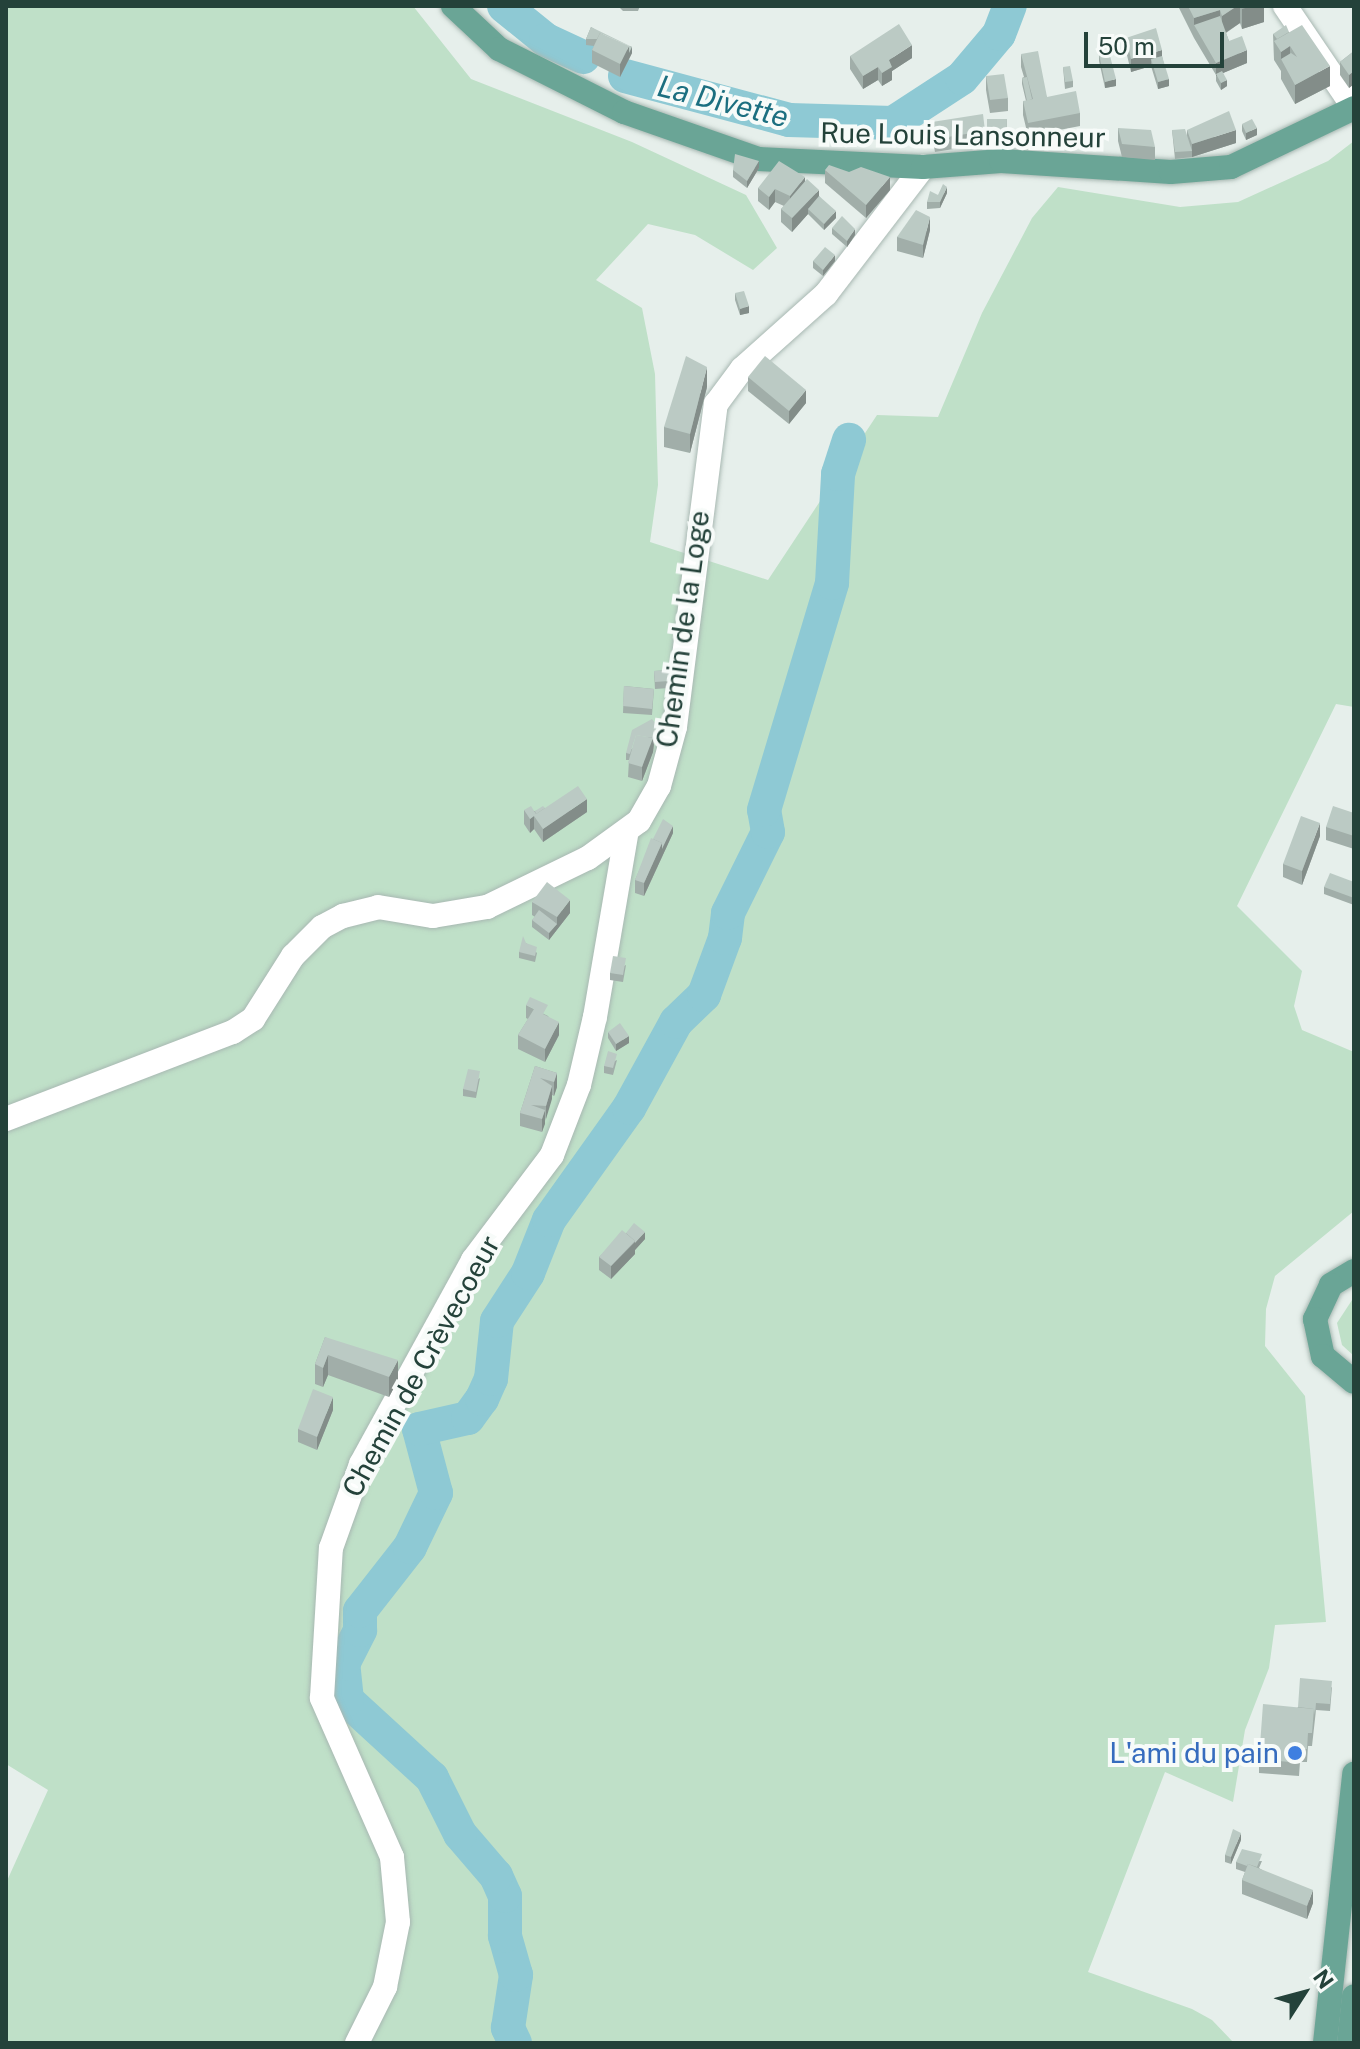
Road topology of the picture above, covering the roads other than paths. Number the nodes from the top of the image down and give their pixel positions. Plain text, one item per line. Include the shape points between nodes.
1 (453, 6) edge
2 (1285, 6) edge
3 (1354, 108) edge
4 (923, 167) junction
5 (626, 835) junction
6 (6, 1119) edge
7 (1354, 1271) edge
8 (1353, 1384) edge
9 (1354, 1774) edge
10 (1354, 1996) edge
11 (357, 2043) edge
12 (1325, 2043) edge
13 (1349, 2043) edge

1 - 4 main road, Rue Louis Lansonneur via 499,49 624,112 758,159
2 - 3 street
3 - 4 main road, Rue Louis Lansonneur via 1231,167 1171,172 1001,161
4 - 5 street, Chemin de la Loge via 826,294 742,369 716,404 675,727 659,786
5 - 6 street, Chemin de la Loge via 487,907 433,916 378,907 343,916 322,927 293,956 253,1019 233,1032
5 - 11 street, Chemin de Crèvecoeur via 595,1017 579,1085 552,1155 473,1260 361,1464 331,1548 322,1698 392,1857 398,1922 385,1987
7 - 8 main road via 1331,1285 1315,1319 1323,1356
9 - 12 main road
10 - 13 main road

